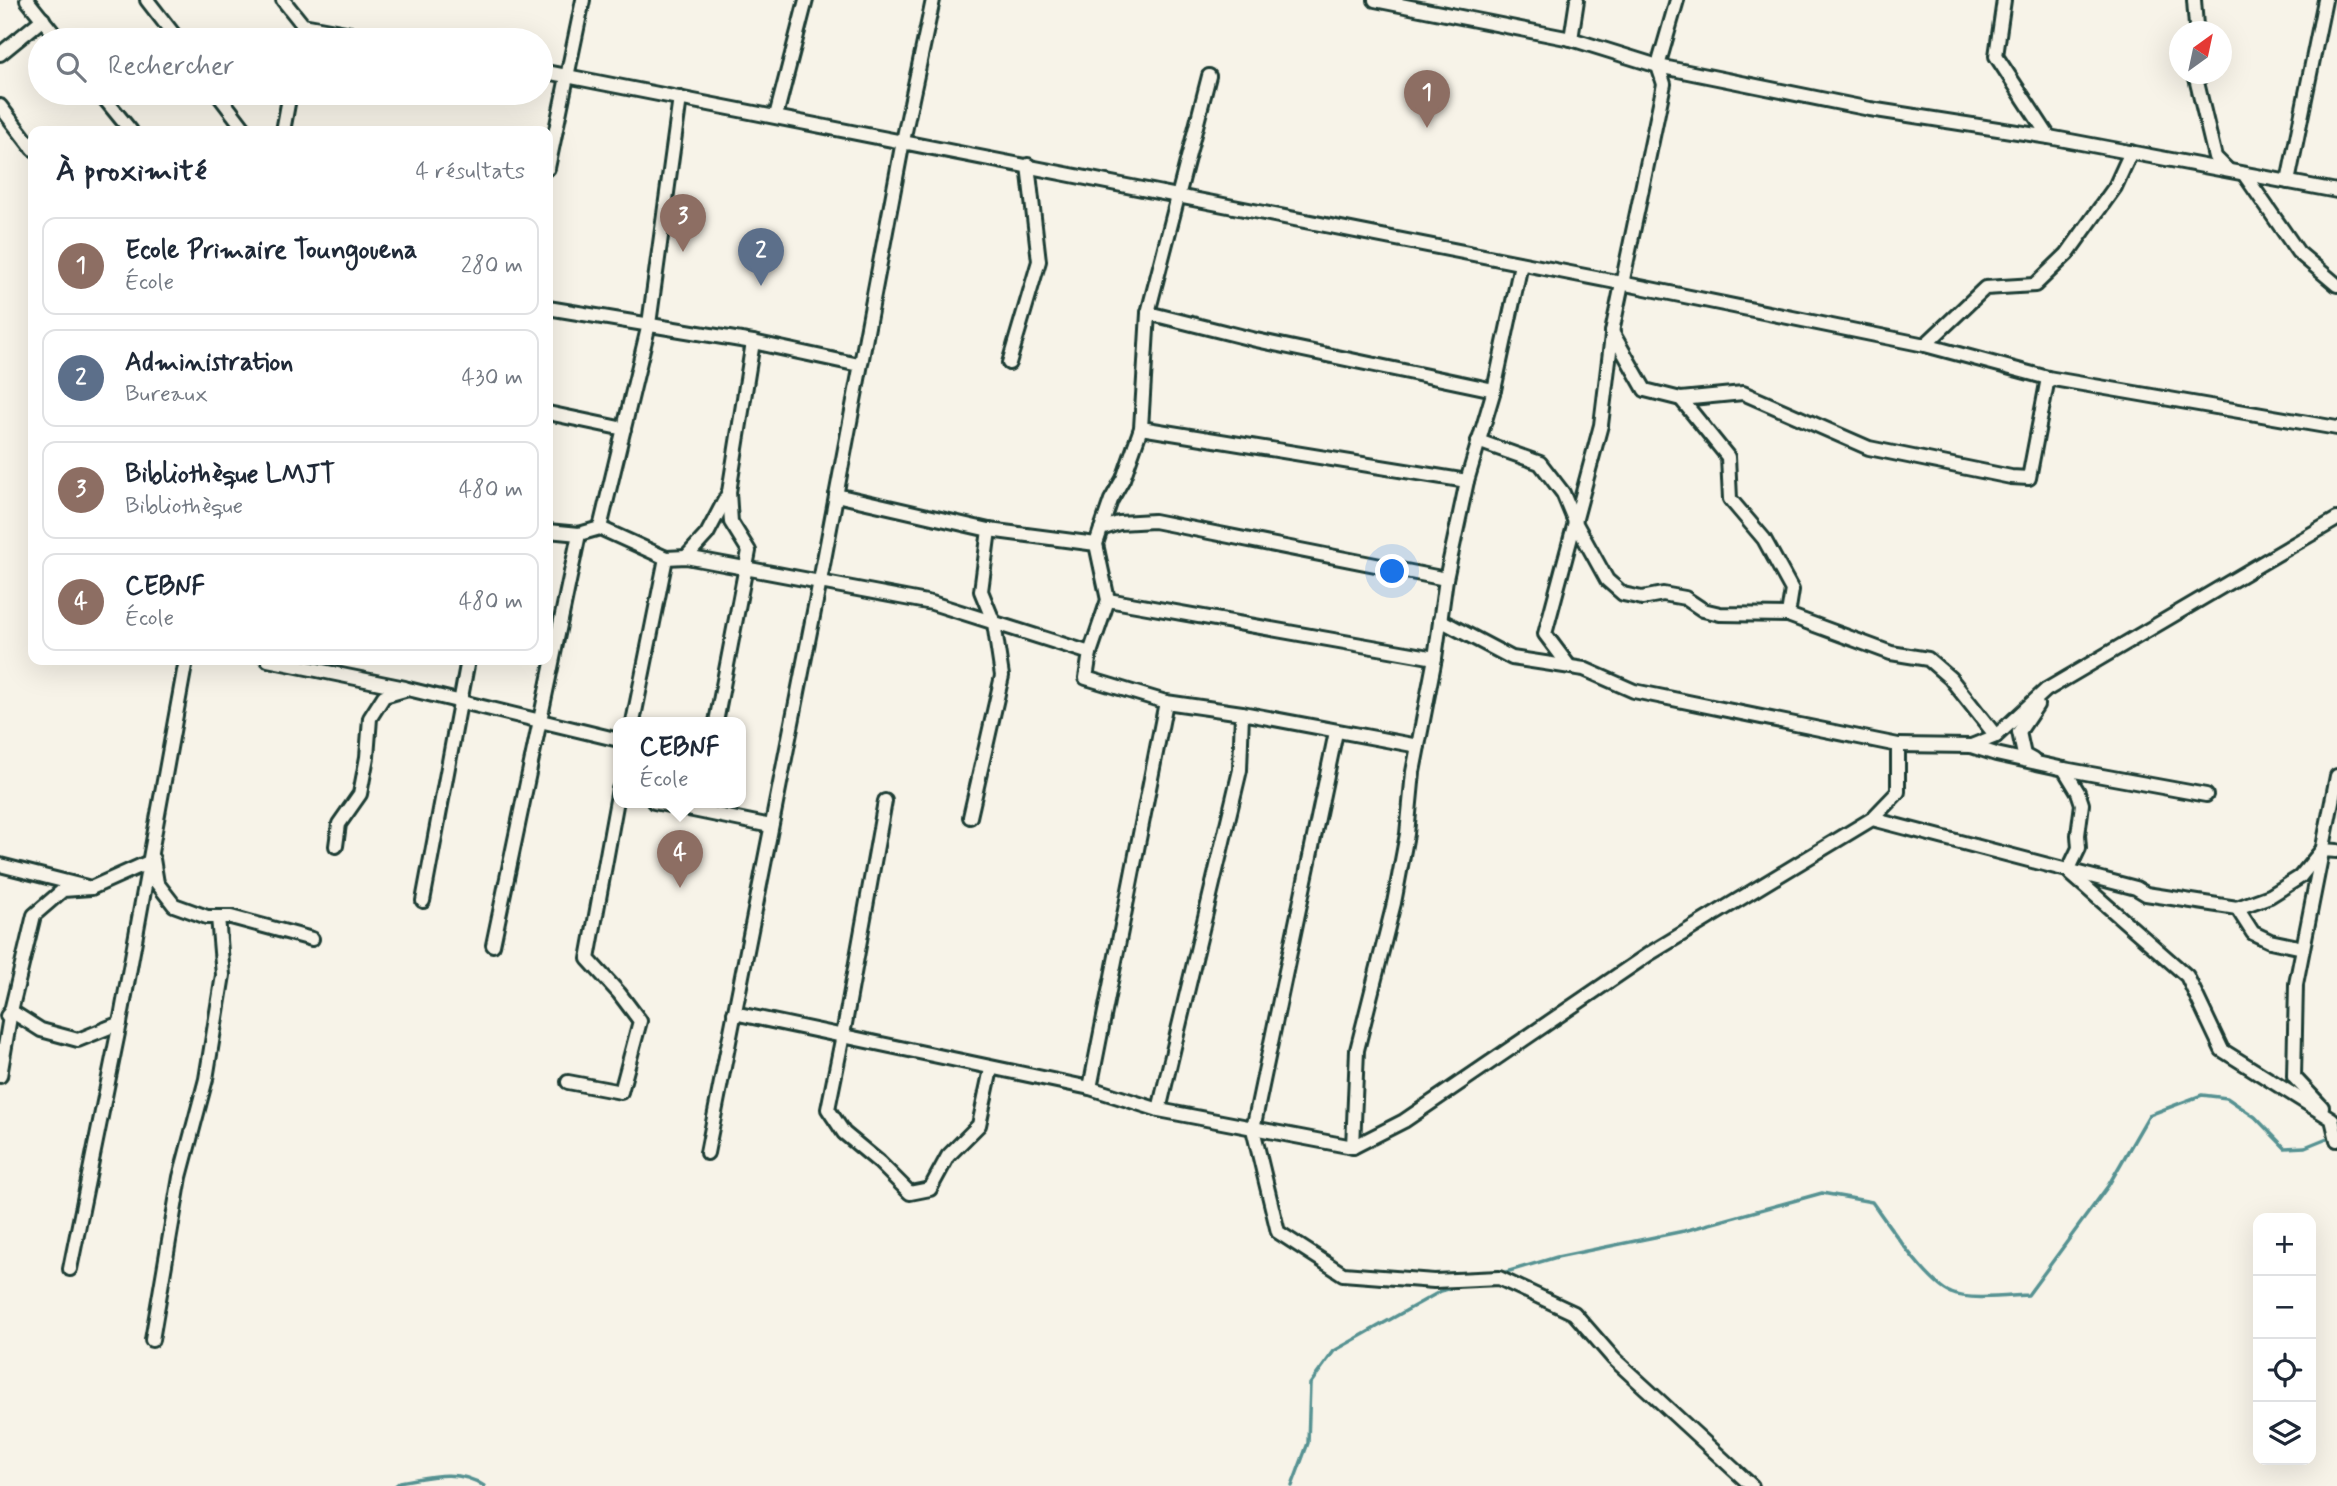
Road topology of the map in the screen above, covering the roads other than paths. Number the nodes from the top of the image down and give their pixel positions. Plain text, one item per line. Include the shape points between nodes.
1 (27, 0) edge
2 (148, 0) edge
3 (283, 0) edge
4 (583, 0) edge
5 (806, 0) edge
6 (933, 0) edge
7 (1375, 0) edge
8 (1577, 0) edge
9 (1677, 0) edge
10 (2004, 0) edge
11 (2194, 0) edge
12 (2325, 0) edge
13 (43, 19) junction
14 (2196, 21) edge
15 (303, 24) junction
16 (32, 28) edge
17 (50, 28) edge
18 (169, 28) edge
19 (302, 28) edge
20 (323, 28) edge
21 (28, 31) edge
22 (1571, 39) junction
23 (0, 54) edge
24 (1658, 66) junction
25 (553, 73) edge
26 (565, 75) junction
27 (1209, 76) dead end
28 (2197, 84) edge
29 (680, 98) junction
30 (110, 105) edge
31 (226, 105) edge
32 (288, 105) edge
33 (0, 106) edge
34 (776, 116) junction
35 (127, 126) edge
36 (242, 126) edge
37 (284, 126) edge
38 (2049, 136) junction
39 (553, 141) edge
40 (903, 141) junction
41 (28, 142) edge
42 (2131, 152) junction
43 (1028, 165) junction
44 (2229, 171) junction
45 (2244, 174) junction
46 (2288, 182) junction
47 (2337, 191) edge
48 (1178, 195) junction
49 (1521, 264) junction
50 (1621, 283) junction
51 (2337, 285) edge
52 (553, 309) edge
53 (1148, 313) junction
54 (649, 324) junction
55 (1612, 332) junction
56 (753, 342) junction
57 (1924, 345) junction
58 (1009, 362) dead end
59 (859, 365) junction
60 (2048, 378) junction
61 (1494, 390) junction
62 (1681, 400) junction
63 (553, 415) edge
64 (1141, 428) junction
65 (2337, 428) edge
66 (624, 429) junction
67 (1478, 440) junction
68 (1467, 481) junction
69 (729, 492) junction
70 (836, 495) junction
71 (2337, 519) edge
72 (1575, 522) junction
73 (600, 528) junction
74 (1101, 529) junction
75 (989, 530) junction
76 (553, 531) edge
77 (579, 534) junction
78 (1096, 544) junction
79 (686, 557) junction
80 (666, 558) junction
81 (747, 569) junction
82 (1446, 579) junction
83 (820, 580) junction
84 (1108, 600) junction
85 (1788, 615) junction
86 (1440, 620) junction
87 (995, 623) junction
88 (1090, 653) junction
89 (1435, 657) junction
90 (553, 659) edge
91 (185, 665) edge
92 (292, 665) edge
93 (467, 665) edge
94 (552, 665) edge
95 (1569, 666) junction
96 (408, 689) junction
97 (2046, 690) junction
98 (459, 702) junction
99 (1166, 702) junction
100 (1242, 713) junction
101 (633, 717) edge
102 (717, 717) edge
103 (540, 721) junction
104 (1336, 732) junction
105 (1996, 736) junction
106 (613, 739) edge
107 (1898, 745) junction
108 (1971, 746) junction
109 (1418, 747) junction
110 (2035, 761) junction
111 (2064, 769) junction
112 (2337, 776) edge
113 (2206, 794) dead end
114 (885, 801) dead end
115 (615, 808) edge
116 (703, 808) edge
117 (970, 817) dead end
118 (1872, 819) junction
119 (771, 826) junction
120 (336, 846) dead end
121 (152, 848) junction
122 (2322, 850) junction
123 (2337, 851) edge
124 (149, 862) junction
125 (0, 865) edge
126 (2068, 871) junction
127 (91, 888) junction
128 (423, 901) dead end
129 (2237, 908) junction
130 (218, 917) junction
131 (312, 939) dead end
132 (493, 945) dead end
133 (2303, 948) junction
134 (11, 1011) junction
135 (734, 1013) junction
136 (120, 1023) junction
137 (0, 1026) edge
138 (843, 1035) junction
139 (991, 1069) junction
140 (0, 1076) edge
141 (568, 1082) dead end
142 (1090, 1088) junction
143 (1159, 1110) junction
144 (2332, 1119) junction
145 (1253, 1129) junction
146 (2337, 1140) edge
147 (1353, 1147) junction
148 (707, 1153) dead end
149 (70, 1269) dead end
150 (152, 1340) dead end
151 (1752, 1486) edge

1 - 13 street
2 - 18 street
3 - 15 street
4 - 26 street
5 - 34 street
6 - 40 street
7 - 22 street
8 - 22 street
9 - 24 street
10 - 38 street via 1996,55
11 - 14 street
12 - 46 street
13 - 16 street
13 - 17 street
15 - 19 street
15 - 20 street
21 - 23 street
22 - 24 street
24 - 38 street via 1870,109
24 - 50 street via 1664,84
25 - 26 street
26 - 29 street
26 - 39 street
27 - 48 street
28 - 44 street via 2215,157
29 - 34 street
29 - 54 street
30 - 35 street
31 - 36 street
32 - 37 street
33 - 41 street
34 - 40 street
38 - 42 street
40 - 43 street
40 - 59 street
42 - 44 street
42 - 57 street via 2115,187 2067,254 2035,285 1985,288
43 - 48 street
43 - 58 street via 1040,261
44 - 45 street
45 - 46 street
45 - 51 street via 2298,252
46 - 47 street
48 - 49 street
48 - 53 street
49 - 50 street
49 - 61 street
50 - 55 street
50 - 57 street
52 - 54 street
53 - 61 street
53 - 64 street
54 - 56 street
54 - 66 street
55 - 62 street via 1645,390
55 - 72 street via 1601,425
56 - 59 street
56 - 69 street
57 - 60 street
59 - 70 street
60 - 62 street via 2029,478 1870,448 1742,393
60 - 65 street
61 - 67 street
62 - 85 street via 1728,457 1730,499 1764,539 1792,590
63 - 66 street
64 - 68 street
64 - 74 street
66 - 73 street
67 - 68 street
67 - 72 street via 1540,463 1563,493
68 - 82 street
69 - 79 street via 707,534
69 - 81 street via 731,522 749,551
70 - 75 street
70 - 83 street
71 - 97 street
72 - 85 street via 1607,580 1623,594 1685,598 1720,614
72 - 95 street via 1545,634
73 - 77 street
73 - 80 street
74 - 78 street
74 - 82 street via 1154,521
75 - 78 street
75 - 87 street via 981,591
76 - 77 street
77 - 90 street
78 - 84 street
79 - 80 street
79 - 81 street
80 - 101 street
81 - 83 street
81 - 102 street
82 - 86 street
83 - 87 street via 932,603
83 - 119 street
84 - 88 street
84 - 89 street
85 - 105 street via 1891,653 1928,659 1950,678
86 - 89 street
86 - 95 street via 1512,658
87 - 88 street
87 - 117 street via 1002,676
88 - 99 street via 1086,678
89 - 109 street
91 - 121 street
92 - 96 street
93 - 98 street
94 - 103 street
95 - 107 street via 1634,691
96 - 98 street
96 - 120 street via 384,696 370,718 368,757 359,794 339,824
97 - 105 street
97 - 110 street via 2019,732 2024,755
98 - 103 street
98 - 128 street
99 - 100 street
99 - 142 street
100 - 104 street
100 - 143 street via 1240,770
103 - 106 street
103 - 132 street
104 - 109 street
104 - 145 street
105 - 108 street
107 - 108 street
107 - 118 street via 1898,792
108 - 110 street
109 - 147 street via 1394,903 1357,1050
110 - 111 street
111 - 113 street
111 - 126 street via 2082,804 2079,848
112 - 122 street
114 - 138 street
115 - 141 street via 588,959 640,1021 621,1092
116 - 119 street
118 - 126 street
118 - 147 street via 1649,954 1404,1121
119 - 135 street
121 - 124 street
121 - 130 street via 157,883 174,905 207,918
122 - 123 street
122 - 129 street via 2300,877 2270,896
122 - 133 street
124 - 127 street
124 - 136 street
125 - 127 street
126 - 129 street via 2146,894
126 - 144 street via 2187,976 2222,1050
127 - 134 street via 63,890 34,915
129 - 133 street via 2253,933
130 - 131 street
130 - 150 street via 223,975 206,1079 180,1177
133 - 144 street via 2295,984 2294,1077
134 - 136 street via 41,1030 78,1040
134 - 137 street
134 - 140 street
135 - 138 street
135 - 148 street
136 - 149 street
138 - 139 street
138 - 139 street via 828,1109 844,1133 910,1194 930,1189 948,1156 979,1125
139 - 142 street
142 - 143 street
143 - 145 street
144 - 146 street
145 - 147 street
145 - 151 street via 1278,1232 1343,1274 1434,1281 1499,1279 1574,1313 1614,1359

